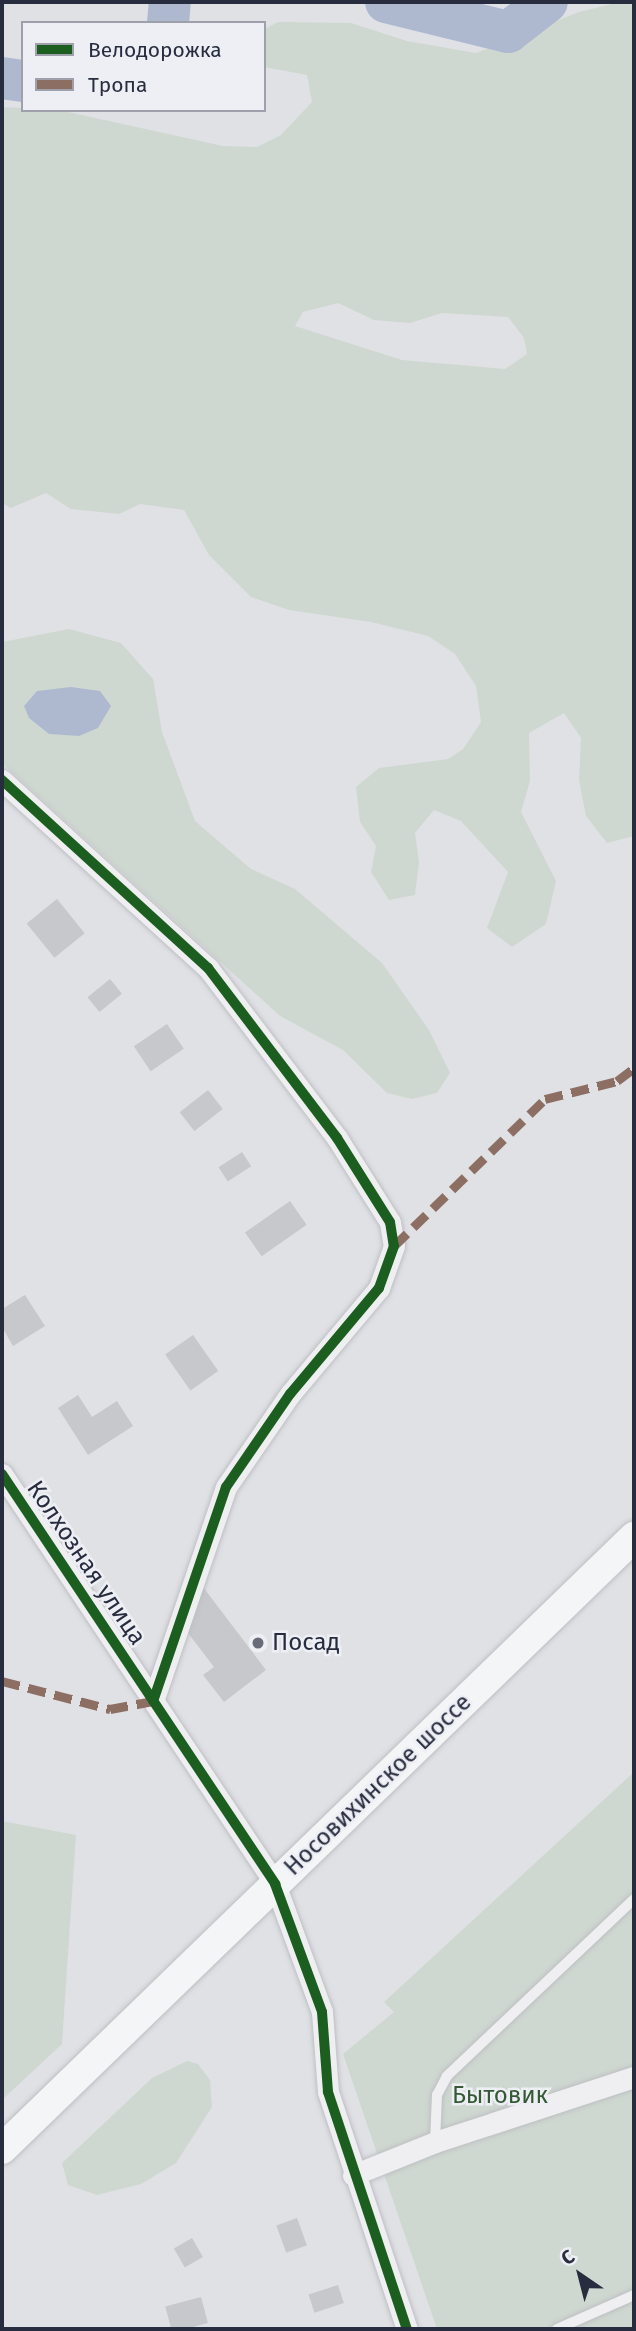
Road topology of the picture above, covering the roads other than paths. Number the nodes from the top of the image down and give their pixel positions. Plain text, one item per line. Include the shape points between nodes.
1 (2, 780) edge
2 (2, 1474) edge
3 (634, 1538) edge
4 (153, 1701) junction
5 (275, 1884) junction
6 (634, 1899) edge
7 (634, 2077) edge
8 (435, 2142) junction
9 (2, 2149) edge
10 (354, 2175) junction
11 (634, 2295) edge
12 (407, 2329) edge
13 (556, 2329) edge

1 - 4 street via 208,968 337,1138 390,1222 394,1246 379,1288 290,1394 226,1487
2 - 4 street, Колхозная улица
3 - 5 main road, Носовихинское шоссе
4 - 5 street, Колхозная улица
5 - 9 main road, Носовихинское шоссе
5 - 10 street, Колхозная улица via 322,2012 328,2092
6 - 8 lane via 447,2076 437,2095
7 - 8 street
8 - 10 street
10 - 12 street, Колхозная улица
11 - 13 lane

